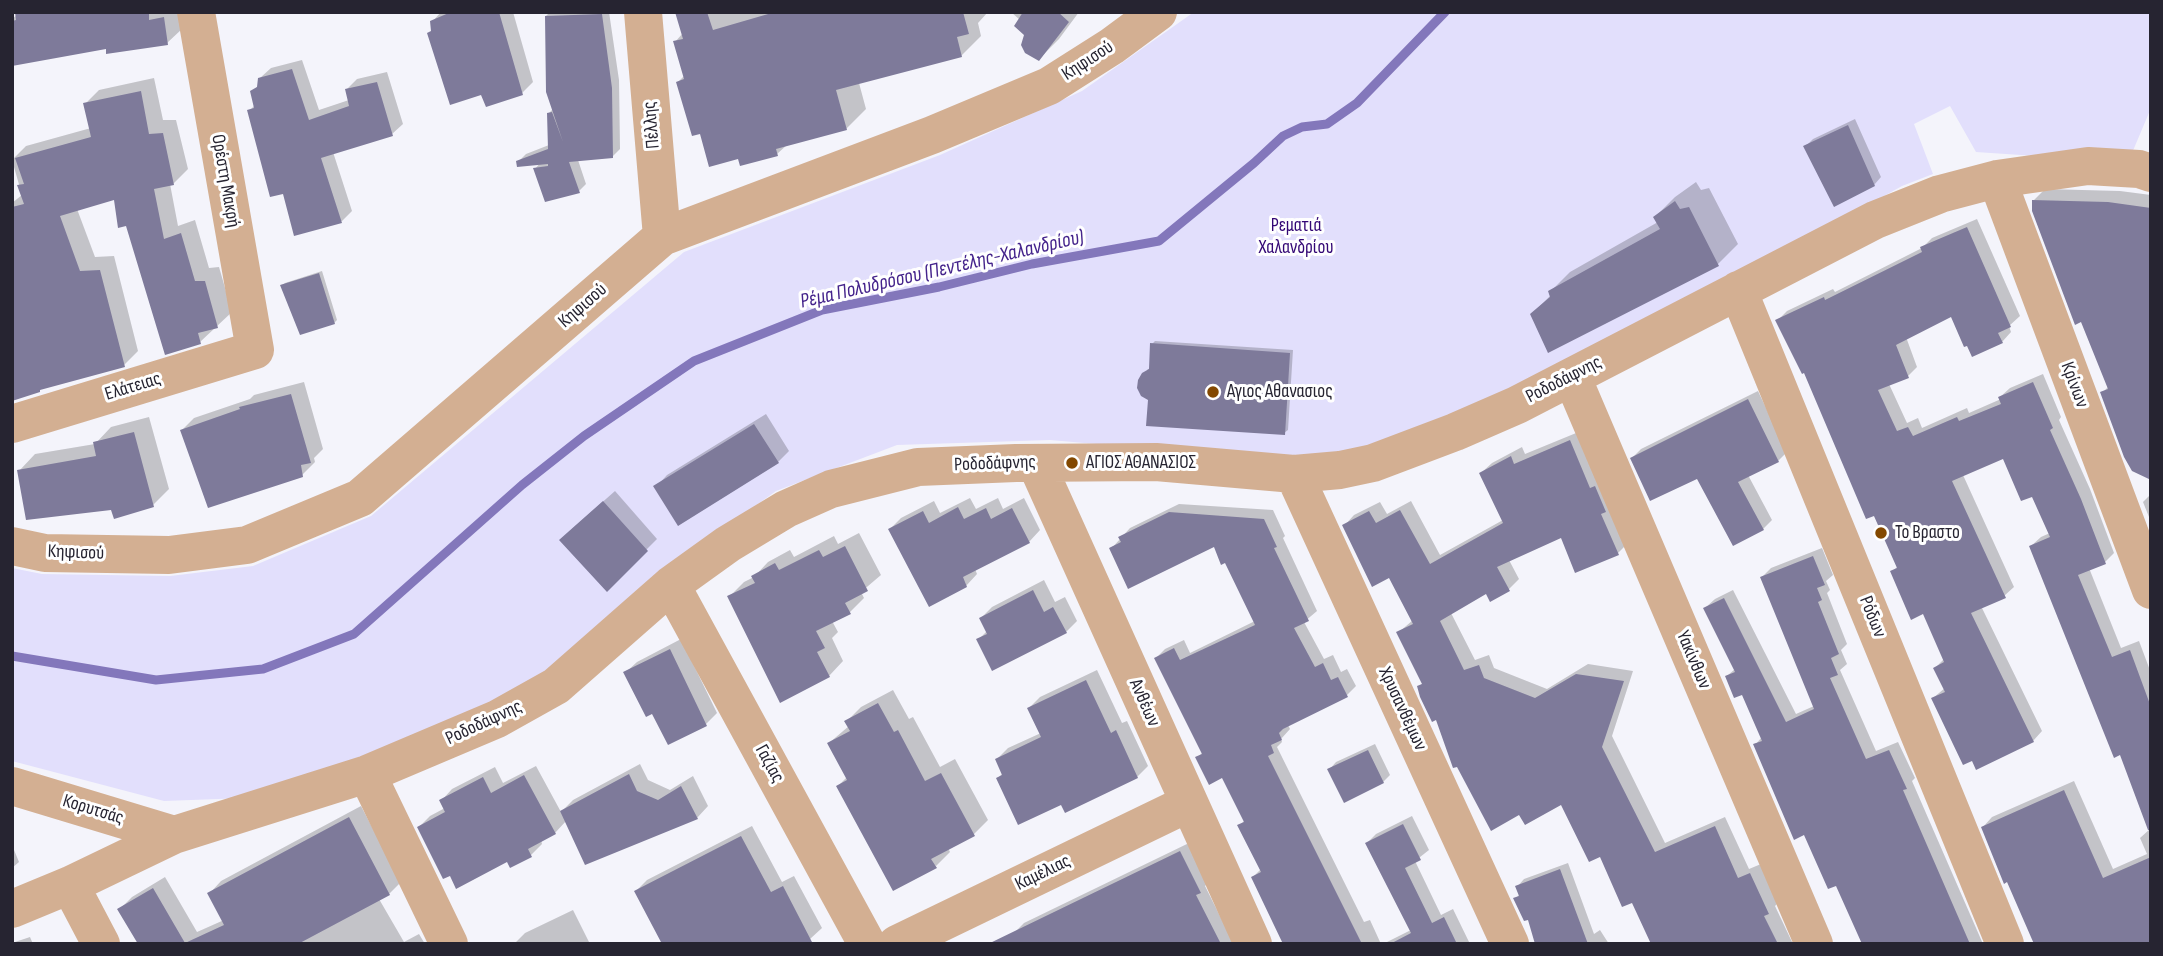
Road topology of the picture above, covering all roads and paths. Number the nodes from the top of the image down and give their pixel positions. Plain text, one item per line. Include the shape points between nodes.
1 (196, 12) edge
2 (643, 12) edge
3 (1158, 12) edge
4 (2151, 173) edge
5 (1997, 179) junction
6 (662, 237) junction
7 (1738, 290) junction
8 (255, 350) joint
9 (1572, 377) junction
10 (12, 424) edge
11 (1036, 463) junction
12 (1294, 474) junction
13 (12, 547) edge
14 (671, 585) junction
15 (2151, 590) edge
16 (367, 774) junction
17 (12, 786) edge
18 (1189, 803) junction
19 (174, 835) junction
20 (71, 885) junction
21 (12, 909) edge
22 (101, 944) edge
23 (449, 944) edge
24 (867, 944) edge
25 (897, 944) edge
26 (1253, 944) edge
27 (1510, 944) edge
28 (1814, 944) edge
29 (2005, 944) edge

1 - 8 street, Ορέστη Μακρή
2 - 6 street, Πέλλης
3 - 6 street, Κηφισού via 1049,86
4 - 5 street, Ροδοδάφνης via 2088,166
5 - 7 street, Ροδοδάφνης via 1940,194 1875,219
5 - 15 street, Κρίνων
6 - 13 street, Κηφισού via 360,498 247,545 169,555 45,553
7 - 9 street, Ροδοδάφνης
7 - 29 street, Ρόδων
8 - 10 street, Ελάτειας
9 - 12 street, Ροδοδάφνης via 1455,432 1373,463
9 - 28 street, Υακίνθων
11 - 12 street, Ροδοδάφνης via 1156,462
11 - 14 street, Ροδοδάφνης via 918,467 831,489 786,509
11 - 18 street, Ανθέων
12 - 27 street, Χρυσανθέμων
14 - 16 street, Ροδοδάφνης via 535,699
14 - 24 street, Γαζίας
16 - 19 street, Ροδοδάφνης
16 - 23 street
17 - 19 street, Κορυτσάς
18 - 25 street, Καμέλιας
18 - 26 street, Ανθέων
19 - 20 street, Ροδοδάφνης
20 - 21 street, Ροδοδάφνης
20 - 22 street

